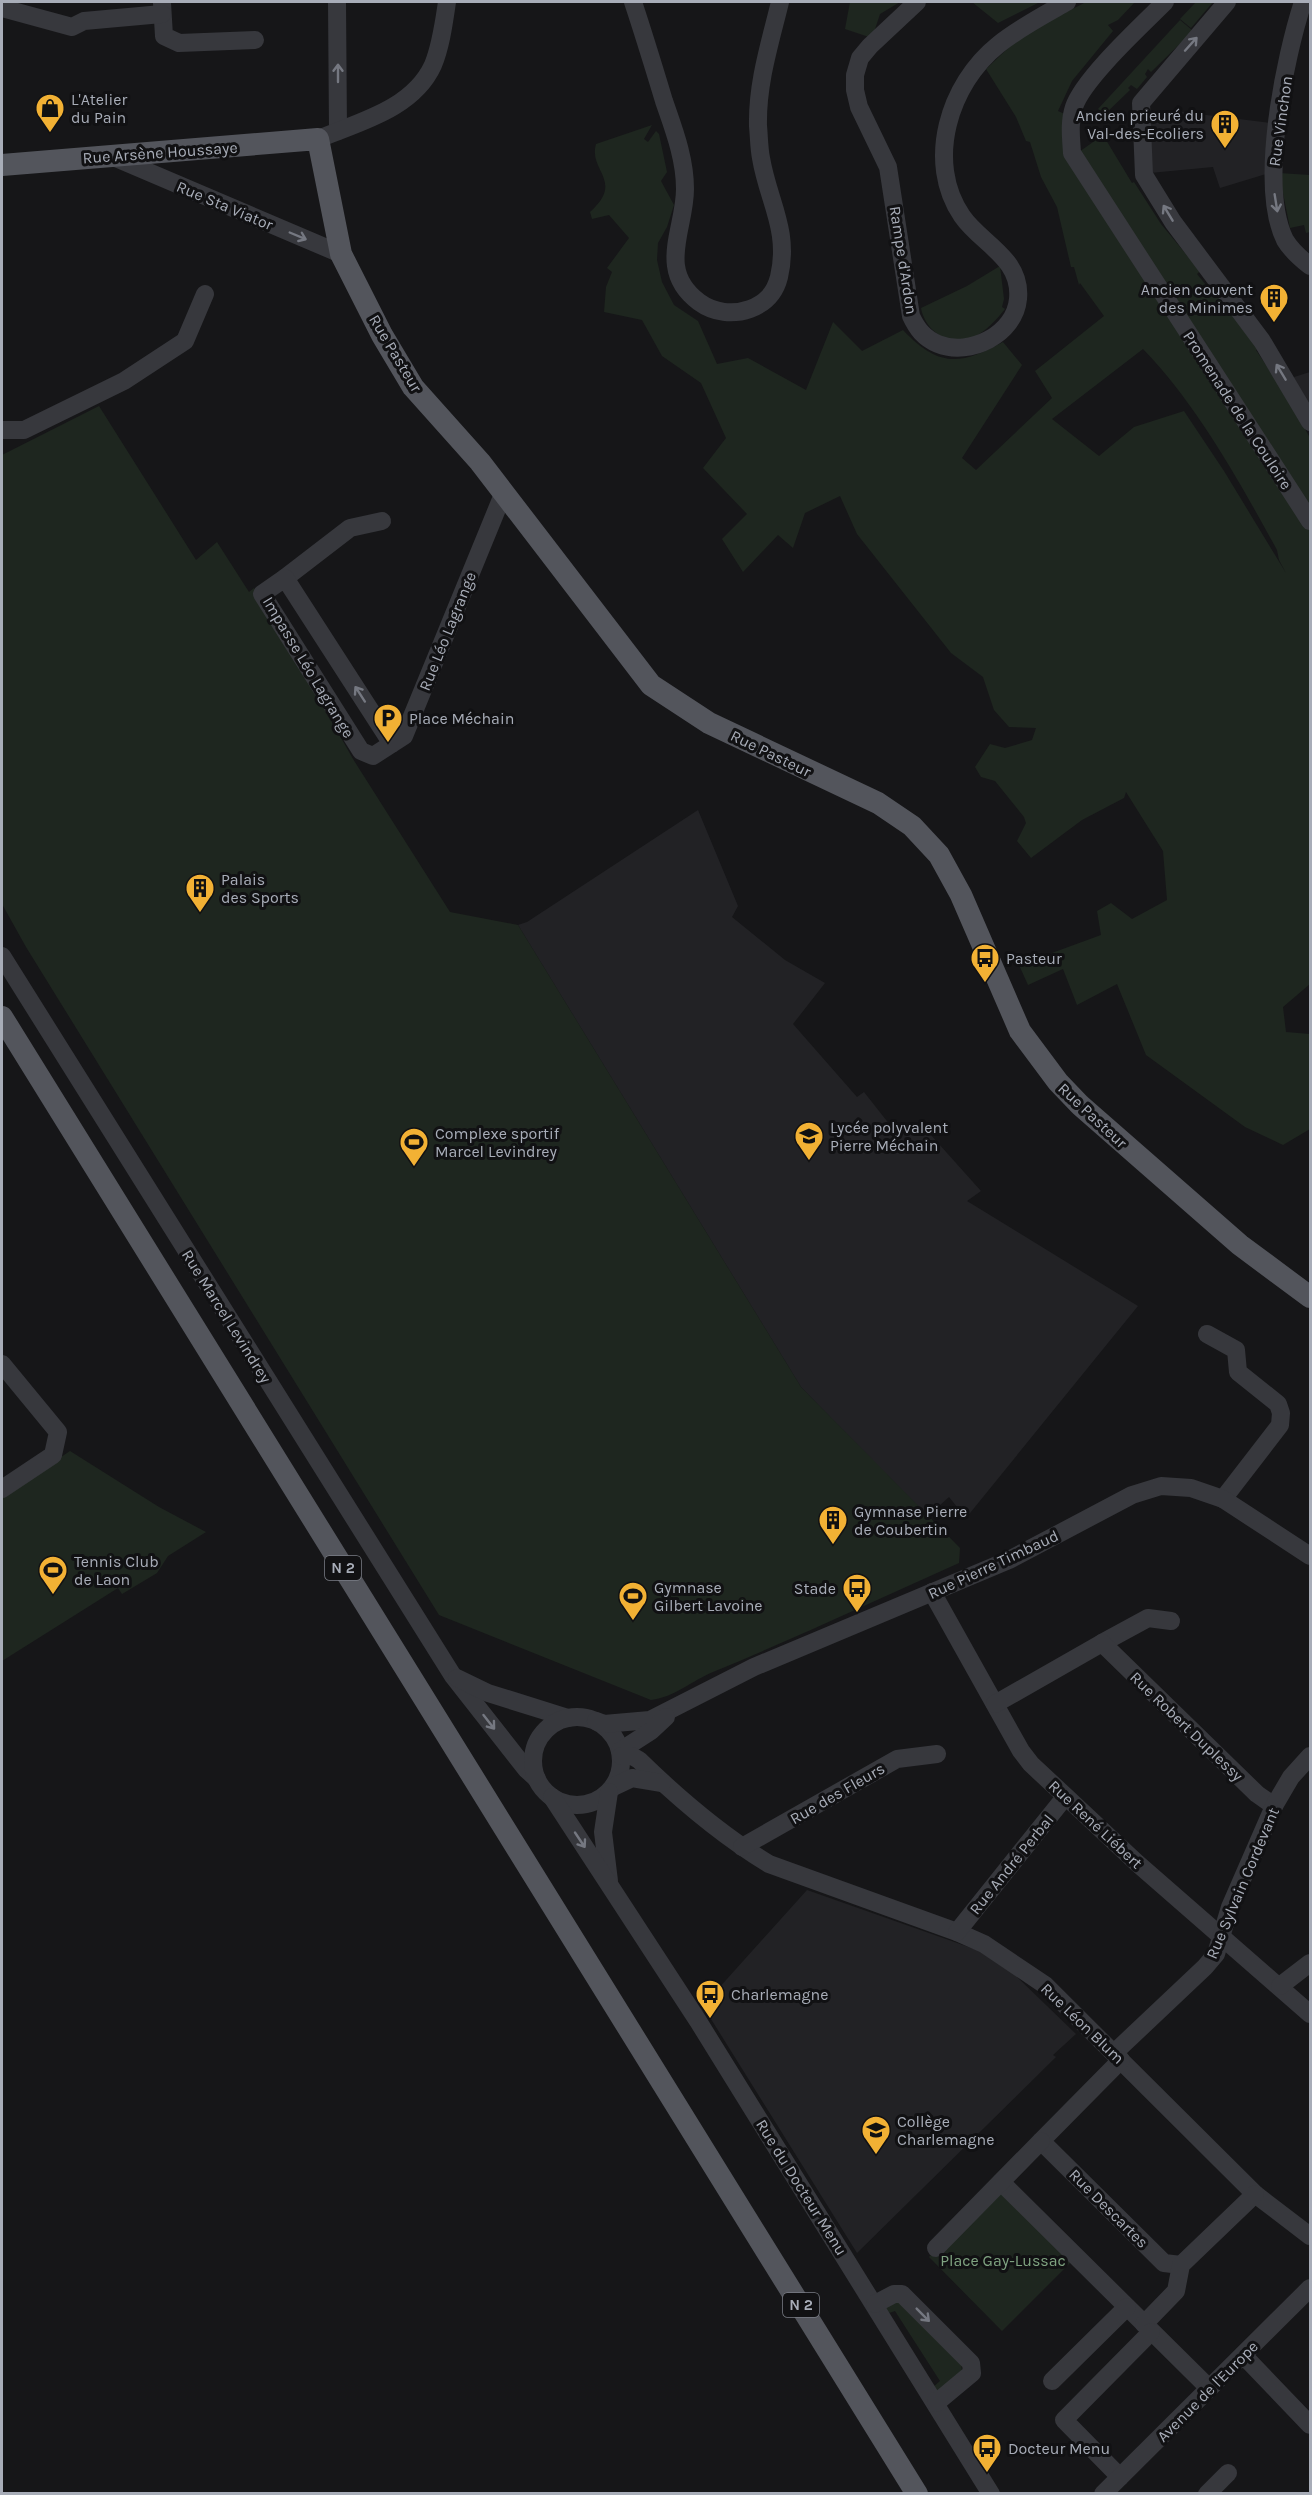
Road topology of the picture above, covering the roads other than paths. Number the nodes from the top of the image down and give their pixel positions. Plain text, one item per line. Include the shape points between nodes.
1 (337, 2) edge
2 (447, 2) edge
3 (633, 2) edge
4 (780, 2) edge
5 (917, 2) edge
6 (1067, 2) edge
7 (1165, 2) edge
8 (1227, 2) edge
9 (1304, 2) edge
10 (2, 8) edge
11 (162, 8) edge
12 (255, 40) dead end
13 (328, 135) junction
14 (109, 155) junction
15 (2, 165) edge
16 (341, 254) junction
17 (1311, 266) edge
18 (205, 294) dead end
19 (1311, 422) edge
20 (2, 430) edge
21 (504, 492) junction
22 (382, 521) dead end
23 (1311, 521) edge
24 (285, 578) junction
25 (392, 744) junction
26 (374, 756) joint
27 (2, 956) edge
28 (2, 1017) edge
29 (1311, 1297) edge
30 (1207, 1334) dead end
31 (2, 1364) edge
32 (2, 1489) edge
33 (1223, 1499) junction
34 (1311, 1556) edge
35 (932, 1592) junction
36 (1171, 1621) dead end
37 (1102, 1643) junction
38 (453, 1676) junction
39 (995, 1704) junction
40 (671, 1712) junction
41 (568, 1718) junction
42 (596, 1721) junction
43 (651, 1731) junction
44 (621, 1754) junction
45 (937, 1754) dead end
46 (1311, 1756) edge
47 (537, 1779) junction
48 (662, 1783) junction
49 (611, 1789) junction
50 (552, 1797) junction
51 (1065, 1797) junction
52 (1274, 1806) junction
53 (742, 1847) junction
54 (609, 1883) junction
55 (957, 1932) junction
56 (1221, 1936) junction
57 (1311, 1963) edge
58 (1280, 1986) junction
59 (1311, 2014) edge
60 (1118, 2057) junction
61 (1041, 2141) junction
62 (1000, 2182) junction
63 (1255, 2194) junction
64 (1311, 2236) edge
65 (936, 2248) dead end
66 (1181, 2265) junction
67 (1311, 2288) edge
68 (875, 2304) junction
69 (1127, 2307) junction
70 (1148, 2328) junction
71 (1243, 2355) junction
72 (1052, 2381) dead end
73 (1209, 2388) junction
74 (936, 2403) junction
75 (1311, 2425) edge
76 (1228, 2473) dead end
77 (1120, 2477) junction
78 (917, 2493) edge
79 (991, 2493) edge
80 (1103, 2493) edge
81 (1207, 2493) edge

13 -> 1 street
2 - 13 street via 432,66 412,92 379,115
3 - 4 street via 680,148 685,188 675,262 680,279 689,294 702,304 717,312 740,312 771,296 782,262 783,243 761,158 758,124 762,74
5 - 6 street, Rampe d'Ardon via 860,58 855,90 888,167 911,316 928,339 953,347 994,338 1014,316 1018,300 1014,274 1005,258 962,218 951,196 944,151 954,105 962,85 997,45
7 - 23 street, Promenade de la Couloire via 1083,89 1070,129 1072,153
19 -> 8 street via 1262,341 1173,222 1144,175 1141,103
9 -> 17 street, Rue Vinchon via 1293,32 1273,172 1285,240
10 - 11 street via 72,27 84,21
11 - 12 street via 164,36 179,43
13 - 14 main road, Rue Arsène Houssaye via 167,153
13 - 16 main road, Rue Pasteur
14 - 15 main road, Rue Arsène Houssaye
14 -> 16 street, Rue Sta Viator
16 - 21 main road, Rue Pasteur via 413,387
18 - 20 street via 185,340 124,381 24,430
21 - 25 street, Rue Léo Lagrange via 404,736
21 - 29 main road, Rue Pasteur via 651,685 709,723 878,803 912,826 939,855 961,895 1020,1031 1058,1082 1240,1245
22 - 24 street, Impasse Léo Lagrange via 350,528
25 -> 24 street, Impasse Léo Lagrange
24 - 26 street, Impasse Léo Lagrange via 262,594 361,751
25 - 26 street, Rue Léo Lagrange
27 - 38 street, Rue Marcel Levindrey
28 - 78 main road, N 2
30 - 33 street via 1236,1350 1238,1372 1278,1404 1281,1413 1280,1425
31 - 32 street via 58,1432 53,1455
33 - 34 street, Rue Pierre Timbaud
33 - 35 street, Rue Pierre Timbaud via 1176,1486 1139,1492 1009,1560
35 - 39 street, Rue René Liébert
35 - 40 street, Rue Pierre Timbaud via 754,1666
36 - 37 street via 1148,1618
37 - 39 street
37 - 52 street, Rue Robert Duplessy
38 - 41 street via 488,1693
38 -> 47 street, Rue Marcel Levindrey
39 - 51 street, Rue René Liébert via 1021,1751
40 - 42 street, Rue Pierre Timbaud via 634,1723
40 - 43 street, Rue Pierre Timbaud
41 - 42 street
41 - 47 street via 556,1723 538,1741 534,1754
42 - 44 street via 612,1733
43 - 44 street, Rue Pierre Timbaud
43 - 48 street, Rue Léon Blum via 645,1744 646,1760
44 - 48 street, Rue Léon Blum via 639,1760
44 - 49 street via 620,1772
45 - 53 street, Rue des Fleurs via 897,1759
46 - 52 street, Rue Sylvain Cordevant via 1291,1777
47 - 50 street
48 - 49 street via 632,1778
48 - 53 street, Rue Léon Blum
49 - 50 street via 599,1800 581,1805 562,1803
49 - 54 street, Rue du Docteur Menu via 603,1832
50 -> 54 street, Rue du Docteur Menu
51 - 55 street, Rue André Perbal
51 - 56 street, Rue René Liébert
52 - 56 street, Rue Sylvain Cordevant
53 - 55 street, Rue Léon Blum via 770,1864
54 - 68 street, Rue du Docteur Menu
55 - 60 street, Rue Léon Blum via 984,1944 1046,1985
56 - 58 street, Rue René Liébert
56 - 60 street, Rue Sylvain Cordevant via 1216,1954 1205,1967
57 - 58 street
58 - 59 street, Rue René Liébert
60 - 61 street
60 - 63 street, Rue Léon Blum
61 - 62 street
61 - 66 street, Rue Descartes via 1164,2263
62 - 65 street
62 - 69 street
63 - 64 street, Rue Léon Blum
63 - 66 street
66 - 70 street via 1176,2291
67 - 71 street, Avenue de l'Europe
68 - 74 street, Rue du Docteur Menu
68 -> 74 street via 902,2294 971,2363 972,2373
69 - 70 street
69 - 72 street
70 - 73 street
70 - 77 street via 1064,2420
71 - 73 street, Avenue de l'Europe
71 - 75 street
73 - 77 street, Avenue de l'Europe
74 - 79 street, Rue du Docteur Menu
76 - 81 street
77 - 80 street, Avenue de l'Europe

